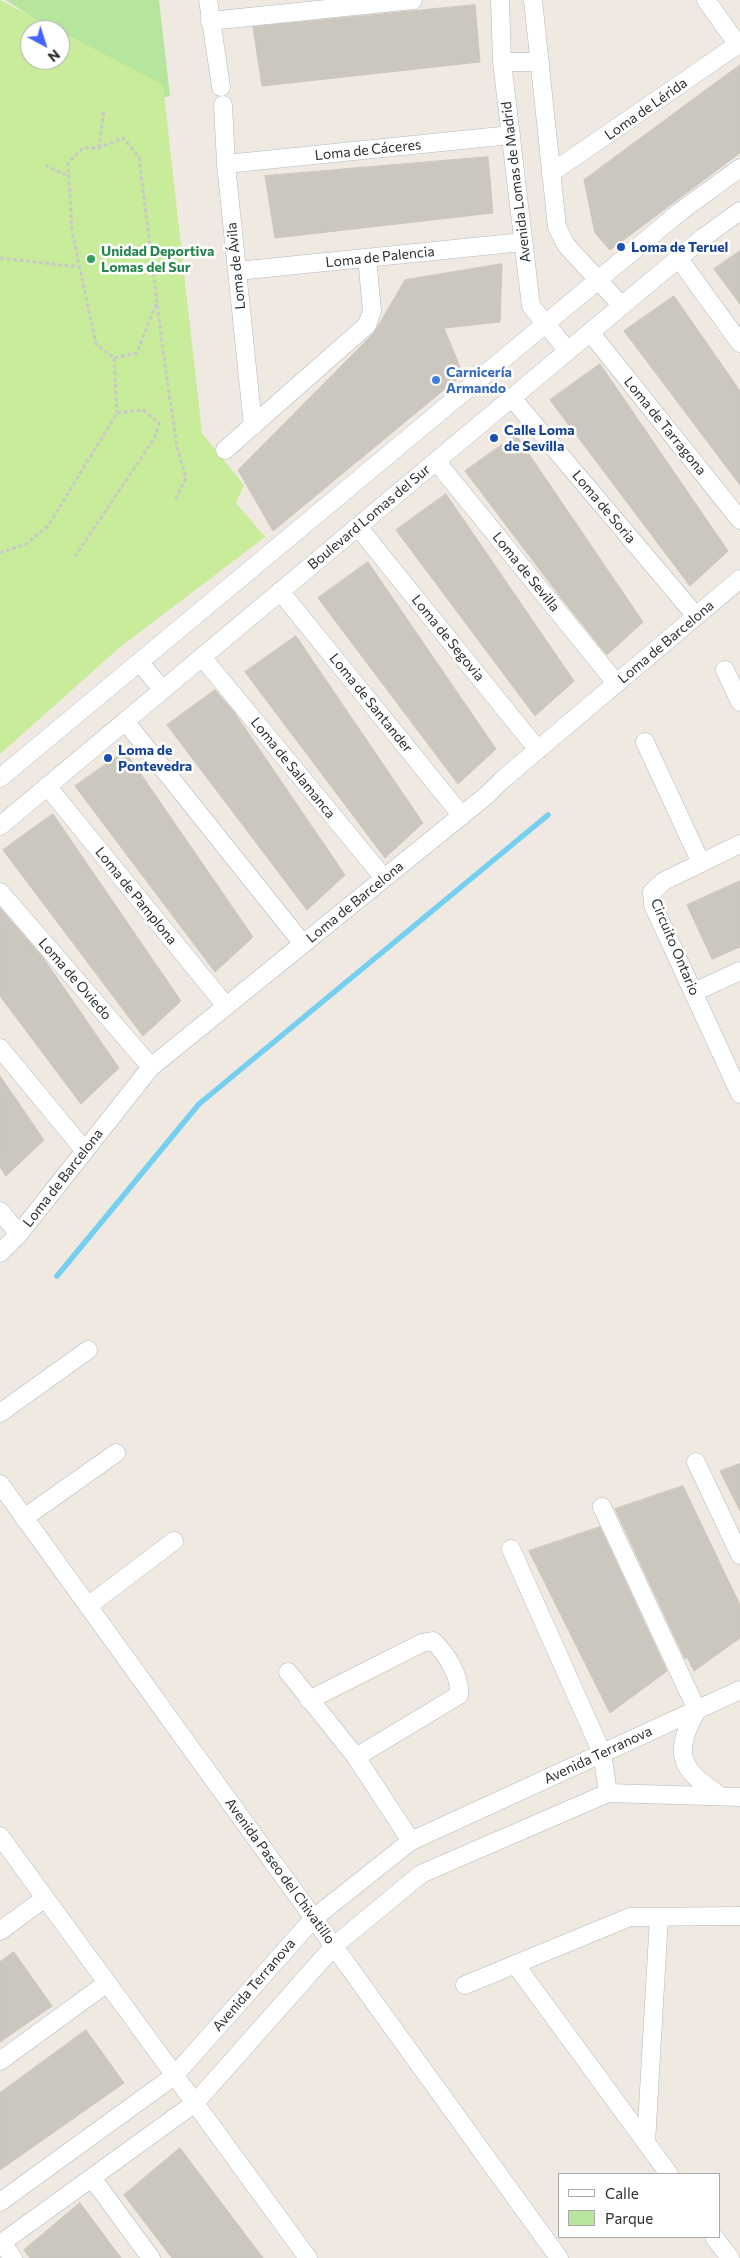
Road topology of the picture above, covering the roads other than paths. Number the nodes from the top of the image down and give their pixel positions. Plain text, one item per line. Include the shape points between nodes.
1 (208, 0) edge
2 (413, 0) edge
3 (500, 0) edge
4 (533, 0) edge
5 (706, 0) edge
6 (210, 21) junction
7 (739, 44) edge
8 (502, 62) junction
9 (540, 62) junction
10 (221, 86) dead end
11 (223, 105) dead end
12 (511, 135) junction
13 (226, 164) junction
14 (740, 168) edge
15 (551, 173) junction
16 (740, 211) edge
17 (524, 242) junction
18 (367, 258) junction
19 (678, 259) junction
20 (236, 271) junction
21 (599, 279) junction
22 (622, 306) junction
23 (545, 324) junction
24 (590, 332) junction
25 (740, 343) edge
26 (568, 351) junction
27 (512, 398) junction
28 (253, 426) junction
29 (225, 450) dead end
30 (436, 461) junction
31 (740, 520) edge
32 (358, 526) junction
33 (740, 579) edge
34 (280, 591) junction
35 (696, 616) junction
36 (202, 657) junction
37 (138, 662) junction
38 (726, 670) dead end
39 (616, 683) junction
40 (163, 690) junction
41 (740, 702) edge
42 (125, 721) junction
43 (645, 742) dead end
44 (538, 750) junction
45 (0, 778) edge
46 (47, 786) junction
47 (462, 816) junction
48 (0, 826) edge
49 (740, 844) edge
50 (701, 862) junction
51 (384, 878) junction
52 (0, 892) edge
53 (303, 944) junction
54 (740, 971) edge
55 (694, 992) junction
56 (226, 1006) junction
57 (0, 1048) edge
58 (151, 1067) junction
59 (739, 1088) edge
60 (85, 1151) junction
61 (0, 1211) edge
62 (19, 1234) junction
63 (0, 1252) edge
64 (88, 1350) dead end
65 (0, 1413) edge
66 (116, 1453) dead end
67 (696, 1462) dead end
68 (0, 1484) edge
69 (602, 1506) dead end
70 (24, 1518) junction
71 (174, 1541) dead end
72 (511, 1549) dead end
73 (740, 1555) edge
74 (88, 1606) junction
75 (288, 1672) dead end
76 (740, 1690) edge
77 (310, 1700) junction
78 (697, 1710) junction
79 (602, 1754) junction
80 (356, 1757) junction
81 (608, 1793) junction
82 (722, 1797) junction
83 (740, 1797) edge
84 (0, 1836) edge
85 (411, 1841) junction
86 (46, 1898) junction
87 (740, 1916) edge
88 (659, 1917) junction
89 (314, 1918) junction
90 (0, 1932) edge
91 (334, 1946) junction
92 (515, 1964) junction
93 (107, 1983) junction
94 (465, 1985) dead end
95 (0, 2061) edge
96 (174, 2076) junction
97 (194, 2103) junction
98 (646, 2143) junction
99 (668, 2173) edge
100 (92, 2178) junction
101 (0, 2202) edge
102 (715, 2238) edge
103 (1, 2244) edge
104 (740, 2245) edge
105 (12, 2258) edge
106 (151, 2258) edge
107 (308, 2258) edge
108 (560, 2258) edge
109 (731, 2258) edge

1 - 6 street
2 - 6 street
3 - 8 street, Avenida Lomas de Madrid
4 - 9 street
5 - 7 street
6 - 10 street
7 - 15 street, Loma de Lérida
8 - 9 street
8 - 12 street, Avenida Lomas de Madrid
9 - 15 street
11 - 13 street, Loma de Ávila
12 - 13 street, Loma de Cáceres
12 - 17 street, Avenida Lomas de Madrid
13 - 20 street, Loma de Ávila
14 - 21 street via 681,211
15 - 21 street via 556,227 566,245
16 - 19 street, Boulevard Lomas del Sur
17 - 18 street, Loma de Palencia
17 - 23 street, Avenida Lomas de Madrid via 531,306
18 - 20 street, Loma de Palencia
18 - 28 street via 372,310 367,324
19 - 22 street, Boulevard Lomas del Sur
19 - 25 street
20 - 28 street, Loma de Ávila
21 - 22 street
21 - 23 street
22 - 24 street, Boulevard Lomas del Sur
23 - 26 street, Avenida Lomas de Madrid
23 - 37 street
24 - 26 street, Boulevard Lomas del Sur
24 - 31 street, Loma de Tarragona
26 - 27 street, Boulevard Lomas del Sur
27 - 30 street, Boulevard Lomas del Sur
27 - 35 street, Loma de Soria
28 - 29 street
30 - 32 street, Boulevard Lomas del Sur
30 - 39 street, Loma de Sevilla
32 - 34 street, Boulevard Lomas del Sur
32 - 44 street, Loma de Segovia
33 - 35 street, Loma de Barcelona
34 - 36 street, Boulevard Lomas del Sur
34 - 47 street, Loma de Santander
35 - 39 street, Loma de Barcelona
36 - 40 street, Boulevard Lomas del Sur
36 - 51 street, Loma de Salamanca
37 - 40 street
37 - 45 street
38 - 41 street
39 - 44 street, Loma de Barcelona
40 - 42 street, Boulevard Lomas del Sur
42 - 46 street, Boulevard Lomas del Sur
42 - 53 street
43 - 50 street
44 - 47 street, Loma de Barcelona
46 - 48 street, Boulevard Lomas del Sur
46 - 56 street, Loma de Pamplona
47 - 51 street, Loma de Barcelona
49 - 50 street, Circuito Ontario
50 - 55 street, Circuito Ontario via 664,880 652,892 654,905
51 - 53 street, Loma de Barcelona
52 - 58 street, Loma de Oviedo
53 - 56 street, Loma de Barcelona
54 - 55 street
55 - 59 street, Circuito Ontario
56 - 58 street, Loma de Barcelona
57 - 60 street
58 - 60 street, Loma de Barcelona
60 - 62 street, Loma de Barcelona
61 - 62 street
62 - 63 street, Loma de Barcelona
64 - 65 street
66 - 70 street
67 - 73 street
68 - 70 street, Avenida Paseo del Chivatillo
69 - 78 street
70 - 74 street, Avenida Paseo del Chivatillo
71 - 74 street
72 - 79 street
74 - 89 street, Avenida Paseo del Chivatillo
75 - 77 street
76 - 78 street, Avenida Terranova
77 - 80 street
77 - 80 street via 422,1643 434,1641 442,1649 460,1686 459,1695
78 - 79 street, Avenida Terranova
78 - 82 street via 682,1743 682,1759 701,1784
79 - 81 street
79 - 85 street, Avenida Terranova
80 - 85 street
81 - 82 street
81 - 91 street via 421,1874
82 - 83 street
84 - 86 street
85 - 89 street, Avenida Terranova
86 - 90 street
86 - 93 street
87 - 88 street
88 - 92 street via 630,1917
88 - 98 street
89 - 91 street, Avenida Paseo del Chivatillo
89 - 96 street, Avenida Terranova
91 - 97 street
91 - 108 street, Avenida Paseo del Chivatillo
92 - 94 street
92 - 98 street
93 - 95 street
93 - 96 street
96 - 97 street
96 - 101 street, Avenida Terranova
97 - 100 street
97 - 107 street
98 - 99 street
100 - 103 street
100 - 106 street
102 - 109 street
103 - 105 street
104 - 109 street

